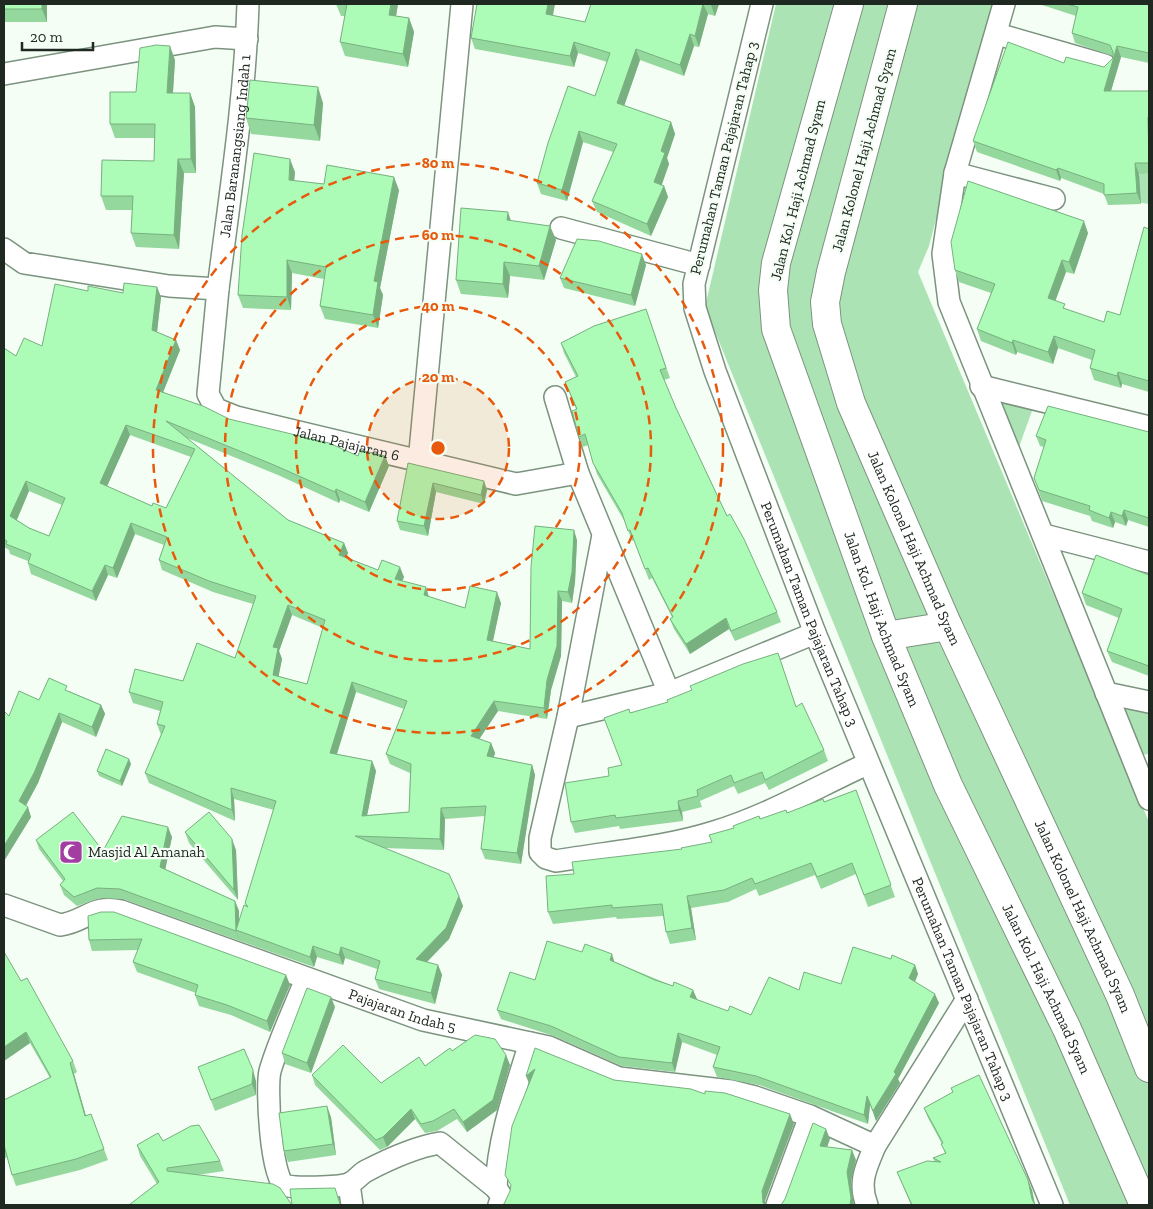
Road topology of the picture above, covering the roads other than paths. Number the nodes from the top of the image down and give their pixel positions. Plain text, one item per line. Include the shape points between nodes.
1 (248, 4) edge
2 (462, 4) edge
3 (762, 4) edge
4 (848, 4) edge
5 (903, 4) edge
6 (1004, 4) edge
7 (997, 34) junction
8 (247, 39) junction
9 (1105, 65) edge
10 (4, 74) edge
11 (955, 173) junction
12 (1054, 198) dead end
13 (561, 228) dead end
14 (4, 250) edge
15 (699, 265) junction
16 (218, 289) junction
17 (981, 386) junction
18 (555, 398) dead end
19 (1149, 427) edge
20 (419, 462) junction
21 (578, 473) junction
22 (603, 535) junction
23 (1044, 535) junction
24 (1149, 562) edge
25 (948, 626) junction
26 (814, 633) junction
27 (886, 636) junction
28 (669, 692) junction
29 (1106, 693) junction
30 (1149, 702) edge
31 (568, 718) junction
32 (867, 764) junction
33 (1143, 769) edge
34 (1149, 799) edge
35 (4, 905) edge
36 (306, 979) junction
37 (967, 998) junction
38 (530, 1043) junction
39 (1149, 1068) edge
40 (810, 1116) junction
41 (875, 1146) junction
42 (349, 1184) junction
43 (497, 1196) edge
44 (352, 1205) edge
45 (777, 1205) edge
46 (867, 1205) edge
47 (1052, 1205) edge
48 (1144, 1205) edge

1 - 8 street, Jalan Baranangsiang Indah 1
2 - 20 street
3 - 15 street, Perumahan Taman Pajajaran Tahap 3
4 - 27 main road, Jalan Kol. Haji Achmad Syam via 776,262 773,290 776,329
5 - 25 main road, Jalan Kolonel Haji Achmad Syam via 831,272 827,324 851,403
6 - 7 street
7 - 9 street
7 - 11 street
8 - 10 street via 215,37
8 - 16 street, Jalan Baranangsiang Indah 1
11 - 12 street
11 - 17 street via 943,254 945,279 949,302
13 - 15 street
14 - 16 street via 24,263 169,286
15 - 26 street, Perumahan Taman Pajajaran Tahap 3 via 694,284 695,308 712,362
16 - 20 street, Jalan Pajajaran 6 via 208,394 216,409 253,423
17 - 19 street
17 - 23 street
18 - 21 street
20 - 21 street, Jalan Pajajaran 6 via 516,484
21 - 22 street
22 - 28 street
22 - 31 street
23 - 24 street
23 - 29 street
25 - 27 main road
25 - 39 main road, Jalan Kolonel Haji Achmad Syam via 1120,995
26 - 28 street
26 - 32 street, Perumahan Taman Pajajaran Tahap 3
27 - 48 main road, Jalan Kol. Haji Achmad Syam via 948,785 1067,1029
28 - 31 street
29 - 30 street
29 - 33 street
31 - 32 street via 539,845 546,858 556,861 686,840 715,832
32 - 37 street, Perumahan Taman Pajajaran Tahap 3
33 - 34 street
35 - 36 street, Pajajaran Indah 5 via 60,925 70,924 101,909 110,909
36 - 38 street, Pajajaran Indah 5 via 424,1020
36 - 42 street via 269,1078 270,1130 275,1165 286,1187
37 - 41 street
37 - 47 street, Perumahan Taman Pajajaran Tahap 3
38 - 40 street, Pajajaran Indah 5 via 564,1053 619,1078 731,1091
38 - 43 street via 508,1114 497,1164
40 - 41 street, Pajajaran Indah 5
40 - 45 street
41 - 46 street via 861,1192
42 - 43 street via 365,1172 422,1146 440,1143
42 - 44 street

